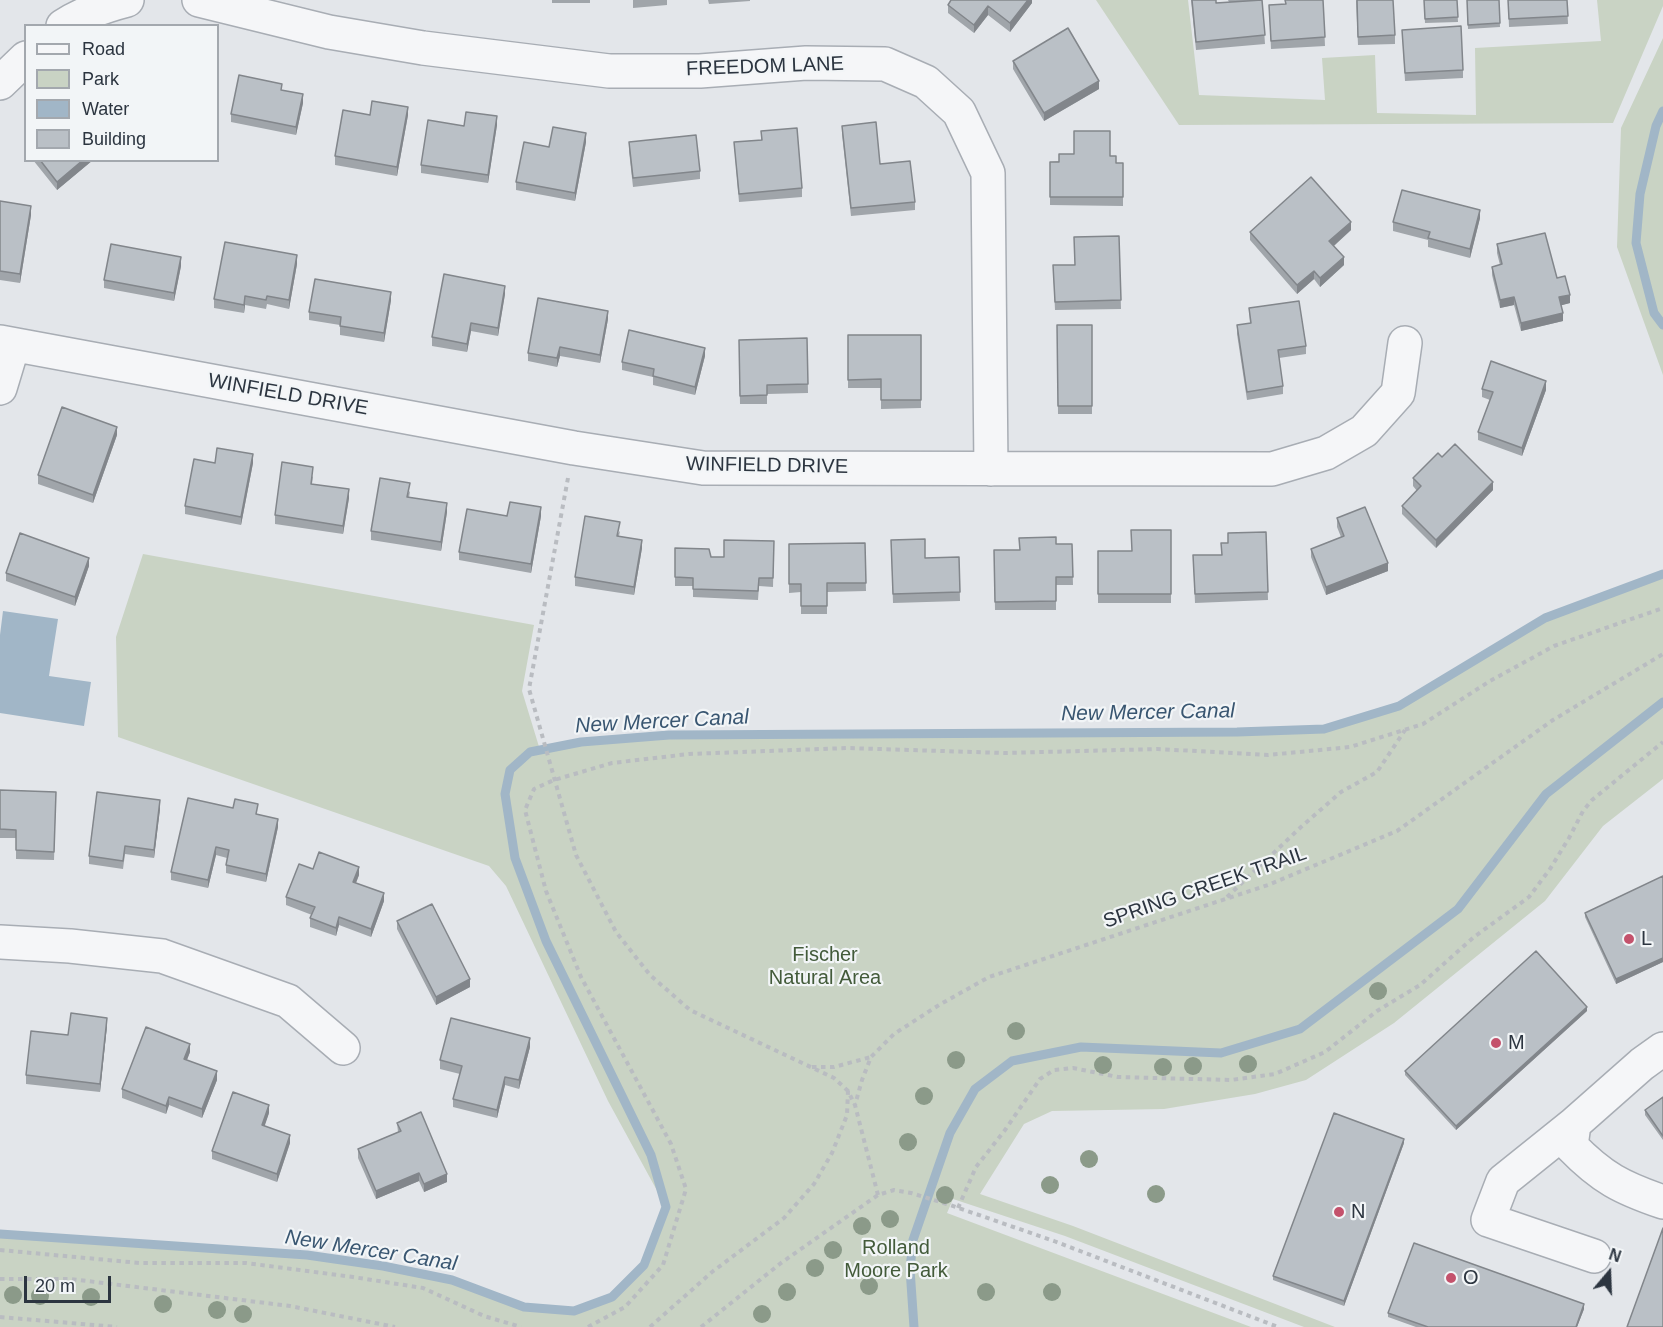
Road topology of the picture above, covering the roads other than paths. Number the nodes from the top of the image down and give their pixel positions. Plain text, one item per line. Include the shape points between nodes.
1 (199, 0) edge
2 (110, 2) edge
3 (66, 24) edge
4 (24, 60) edge
5 (0, 83) edge
6 (1405, 343) dead end
7 (7, 344) edge
8 (0, 388) edge
9 (991, 469) junction
10 (0, 942) edge
11 (343, 1048) dead end
12 (1663, 1049) edge
13 (1574, 1124) junction
14 (1663, 1202) edge
15 (1594, 1256) dead end

1 - 9 street, FREEDOM LANE via 329,32 609,71 700,71 806,63 885,64 926,82 960,112 988,173
2 - 3 street
4 - 5 street
6 - 9 street, WINFIELD DRIVE via 1398,393 1364,431 1326,453 1272,469
7 - 8 street
7 - 9 street, WINFIELD DRIVE via 703,468
10 - 11 street via 162,956 288,1001
12 - 13 street
13 - 14 street via 1571,1146 1592,1168 1627,1189
13 - 15 street via 1503,1181 1488,1220

